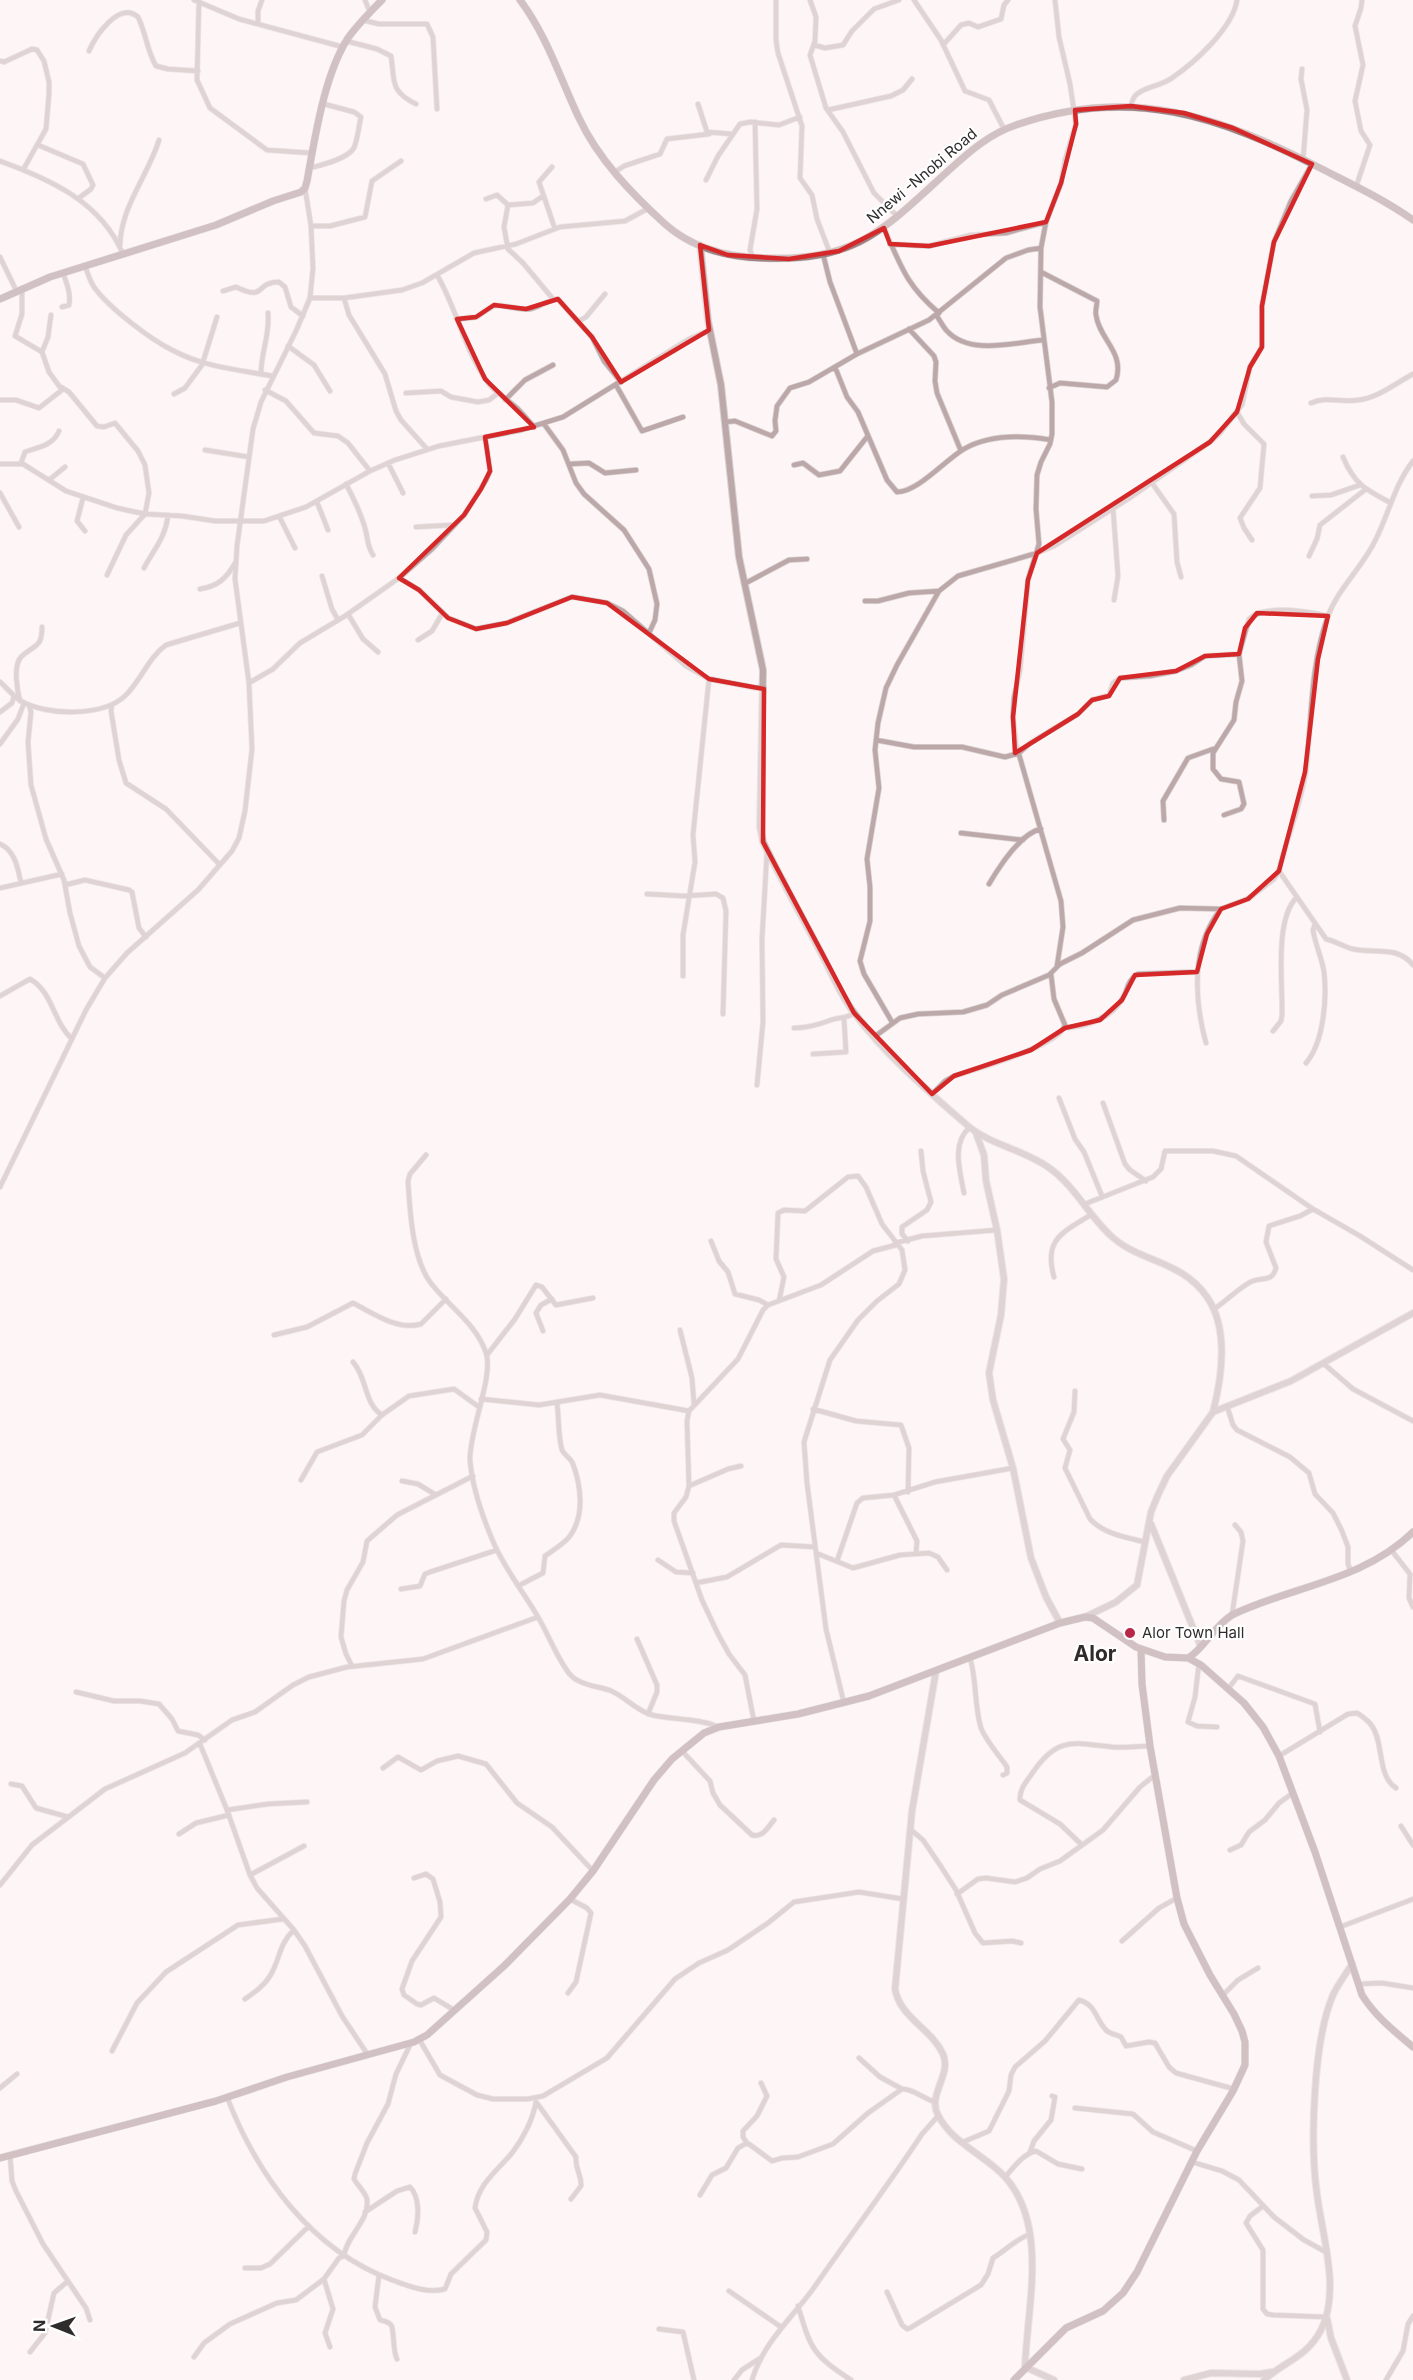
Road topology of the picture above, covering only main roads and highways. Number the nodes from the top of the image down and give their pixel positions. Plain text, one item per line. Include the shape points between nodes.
1 (382, 0) edge
2 (520, 0) edge
3 (1413, 220) edge
4 (0, 299) edge
5 (1413, 1532) edge
6 (1200, 1646) junction
7 (1141, 1649) junction
8 (1188, 1658) junction
9 (1209, 1671) junction
10 (1413, 2047) edge
11 (0, 2158) edge
12 (1014, 2380) edge

1 - 4 main road via 345,44 333,72 301,192 216,225 63,273
2 - 3 main road, Nnewi -Nnobi Road via 553,57 579,119 615,172 667,226 728,255 789,259 826,254 862,242 898,217 976,146 1004,129 1075,110 1131,106 1184,113 1258,138
5 - 6 main road via 1392,1551 1351,1572 1232,1615
6 - 8 main road
6 - 9 main road
7 - 8 main road via 1165,1657
7 - 11 main road via 1101,1622 1085,1617 844,1703 705,1733 654,1780 570,1899 504,1966 419,2039 226,2097
7 - 12 main road via 1150,1746 1177,1899 1184,1924 1234,2014 1245,2042 1245,2065 1123,2293 1103,2311 1066,2328
8 - 9 main road
9 - 10 main road via 1253,1713 1279,1756 1370,2008

